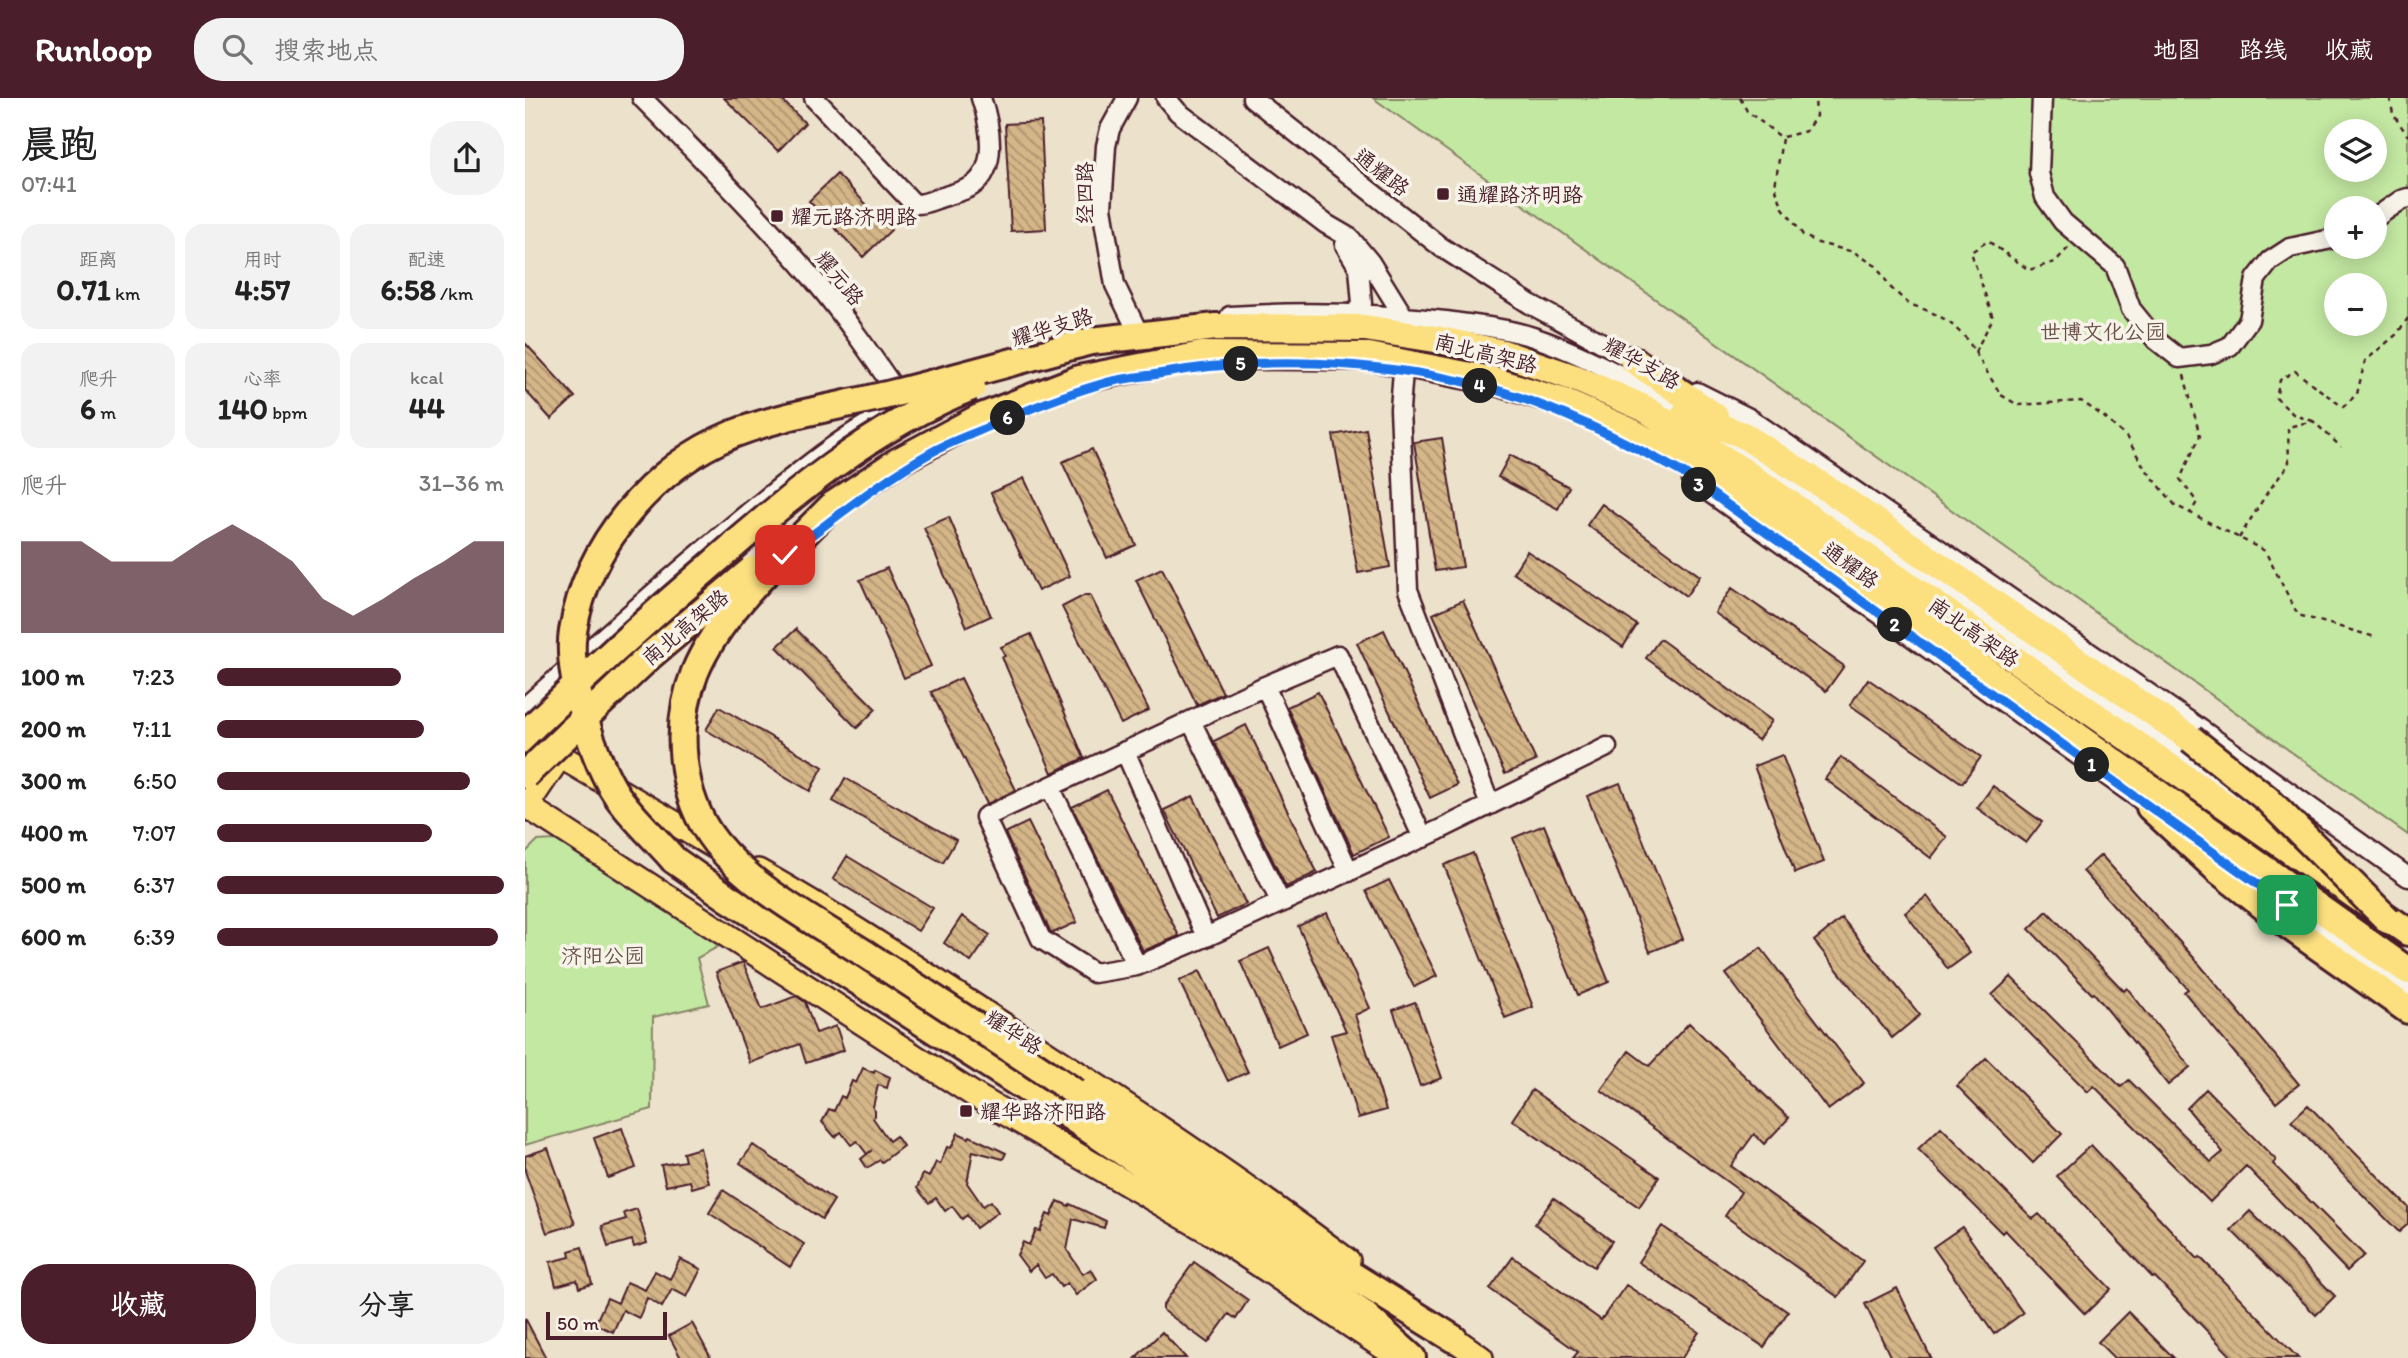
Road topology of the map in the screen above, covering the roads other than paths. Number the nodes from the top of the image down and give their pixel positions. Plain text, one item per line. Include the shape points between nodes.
1 (642, 98) edge
2 (814, 98) edge
3 (981, 98) edge
4 (1127, 98) edge
5 (1166, 98) edge
6 (1252, 98) edge
7 (2042, 98) edge
8 (2408, 198) edge
9 (2387, 210) edge
10 (1326, 224) junction
11 (2324, 241) edge
12 (1354, 314) junction
13 (1403, 317) junction
14 (1136, 328) junction
15 (1091, 341) junction
16 (1633, 360) junction
17 (1403, 371) junction
18 (904, 404) junction
19 (1685, 414) junction
20 (1743, 435) junction
21 (833, 505) junction
22 (1265, 686) junction
23 (525, 707) edge
24 (1191, 721) junction
25 (525, 734) edge
26 (525, 740) edge
27 (1607, 747) dead end
28 (1125, 751) junction
29 (560, 756) junction
30 (525, 775) edge
31 (1050, 787) junction
32 (1490, 805) junction
33 (526, 807) edge
34 (2150, 807) junction
35 (1423, 838) junction
36 (1349, 872) junction
37 (2408, 877) edge
38 (1281, 903) junction
39 (2401, 924) edge
40 (1206, 937) junction
41 (1137, 966) junction
42 (2408, 971) edge
43 (2408, 989) edge
44 (2408, 1010) edge
45 (1073, 1105) junction
46 (1454, 1339) junction
47 (1400, 1358) edge
48 (1412, 1358) edge
49 (1481, 1358) edge

1 - 18 street, 耀元路 via 816,282
2 - 3 street via 914,204 923,205 974,185 986,171 988,127
4 - 14 street, 经四路 via 1109,129 1102,208 1115,285
5 - 10 street via 1178,112
6 - 16 street, 通耀路 via 1441,247
7 - 11 street via 2039,173 2045,197 2063,222 2115,266 2131,309 2156,340 2179,358 2230,346 2249,320 2256,279 2270,261 2290,248
8 - 9 street
10 - 12 street via 1359,268 1362,304
10 - 13 street via 1350,239 1370,262
12 - 13 street, 耀华支路
12 - 14 street, 耀华支路 via 1264,313
13 - 19 street, 耀华支路 via 1531,336 1615,370
14 - 18 street, 耀华支路 via 1052,349
15 - 25 highway, 南北高架路, bridge via 942,399 874,437 775,509 611,651
15 - 39 highway, 南北高架路, bridge via 1216,327 1364,328 1503,354 1575,377 1644,408 1743,471
15 - 45 highway, bridge via 773,423 733,435 682,461 648,490 617,526 586,582 573,632 575,679 590,737 618,796 674,860 728,898
16 - 20 highway
16 - 37 street, 通耀路 via 1749,418
17 - 29 street via 1238,363 1171,371 1106,383 1019,413 933,451 885,481 733,596
17 - 32 street via 1400,408 1408,590
17 - 34 street, 通耀路 via 1480,386 1552,410 1683,473
18 - 23 street, 耀华支路 via 868,423 789,479
19 - 20 highway
19 - 39 street, 通耀路 via 1827,507
20 - 39 highway, bridge via 2191,738 2267,799
21 - 30 highway, 南北高架路, bridge via 651,655
21 - 42 highway, 南北高架路 via 897,462 979,418 1079,379 1202,355 1369,356 1491,380 1560,401 1632,432 1728,488
21 - 45 highway, bridge via 761,579 727,620 696,669 683,722 684,755 702,821 716,843 764,889 998,1040
22 - 24 street
22 - 35 street via 1338,655
22 - 36 street
24 - 28 street
24 - 38 street
26 - 29 main road, 耀华路
27 - 32 street
28 - 31 street
28 - 40 street
29 - 33 main road
29 - 46 main road, 耀华路 via 776,882 996,1020 1283,1212
31 - 41 street
31 - 41 street via 985,817 1041,939 1094,973
32 - 35 street
33 - 47 main road via 965,1089 1213,1234
34 - 43 street, 通耀路
34 - 44 highway via 2285,923
35 - 36 street
36 - 38 street
38 - 40 street
40 - 41 street
45 - 46 highway
45 - 48 highway via 1362,1313
46 - 49 main road, 耀华路

